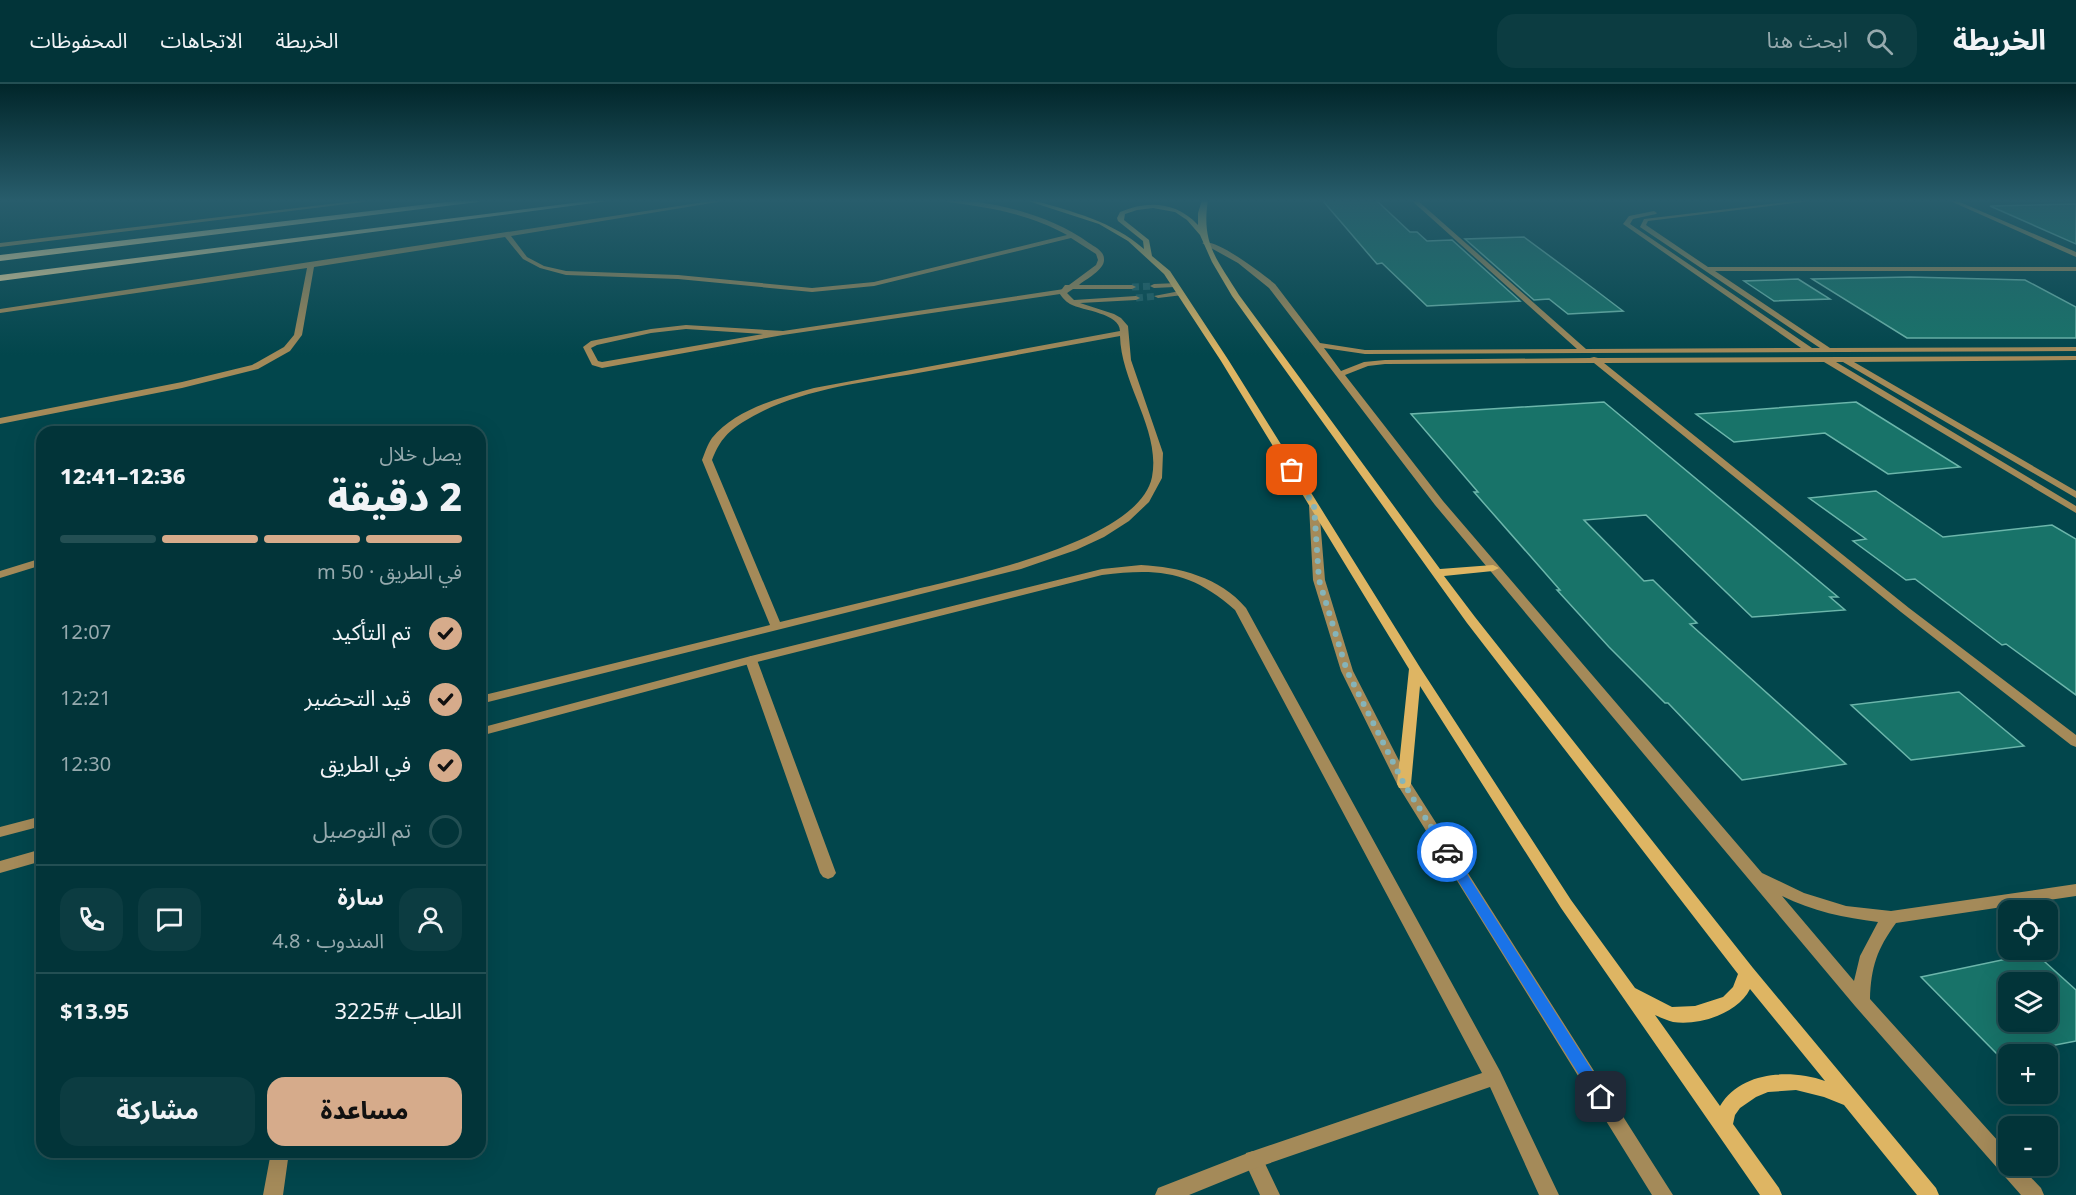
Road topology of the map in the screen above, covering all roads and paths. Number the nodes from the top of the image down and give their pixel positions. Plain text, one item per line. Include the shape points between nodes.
1 (51, 252) edge
2 (205, 252) edge
3 (394, 252) edge
4 (520, 252) edge
5 (1008, 252) edge
6 (1097, 252) edge
7 (1144, 252) edge
8 (1148, 252) edge
9 (1212, 252) edge
10 (1226, 252) edge
11 (1472, 252) edge
12 (1667, 252) edge
13 (1680, 252) edge
14 (1149, 256) junction
15 (0, 258) edge
16 (311, 265) junction
17 (1708, 269) junction
18 (2076, 269) edge
19 (0, 278) edge
20 (1154, 286) tunnel mouth
21 (1132, 287) tunnel mouth
22 (1178, 289) junction
23 (1068, 293) junction
24 (1158, 296) tunnel mouth
25 (1136, 298) tunnel mouth
26 (0, 311) edge
27 (783, 333) junction
28 (1124, 333) junction
29 (1318, 345) junction
30 (1809, 349) junction
31 (2076, 349) edge
32 (1584, 351) junction
33 (1826, 354) junction
34 (1842, 358) junction
35 (2076, 358) edge
36 (1594, 359) junction
37 (1340, 374) junction
38 (0, 421) edge
39 (2076, 495) edge
40 (1314, 506) junction
41 (2076, 510) edge
42 (36, 563) edge
43 (1493, 568) junction
44 (1436, 573) junction
45 (0, 574) edge
46 (776, 626) junction
47 (751, 660) junction
48 (1415, 669) junction
49 (486, 698) edge
50 (486, 730) edge
51 (2076, 742) edge
52 (1404, 784) junction
53 (36, 823) edge
54 (0, 832) edge
55 (36, 857) edge
56 (0, 867) edge
57 (828, 873) dead end
58 (1755, 876) junction
59 (2076, 890) edge
60 (1890, 917) junction
61 (1747, 973) junction
62 (1628, 991) junction
63 (1861, 1001) junction
64 (1494, 1077) junction
65 (1851, 1100) junction
66 (1723, 1127) junction
67 (279, 1158) edge
68 (1253, 1160) junction
69 (273, 1195) edge
70 (1165, 1195) edge
71 (1270, 1195) edge
72 (1549, 1195) edge
73 (1663, 1195) edge
74 (1772, 1195) edge
75 (1929, 1195) edge
76 (2034, 1195) edge

1 - 15 main road
2 - 19 main road
3 - 16 street
4 - 5 street via 542,267 566,273 678,277 812,290 874,284
6 - 23 street via 1099,266
7 - 14 main road
8 - 14 main road
9 - 44 main road via 1251,318
10 - 29 street via 1272,286
11 - 32 street
12 - 30 street
13 - 17 street
14 - 22 main road
16 - 26 street
16 - 38 street via 298,335 287,349 255,367
17 - 18 street
17 - 33 street
20 - 22 street
21 - 23 street
22 - 24 street
22 - 40 main road
23 - 25 street
23 - 27 street
23 - 28 street via 1117,318
27 - 27 street via 665,328 587,347 595,363 602,365
28 - 46 street via 1131,376 1159,455 1156,483 1138,509 1109,531 1058,554
28 - 46 street via 790,396 747,416 716,439 707,460
29 - 32 street via 1365,352
29 - 37 street
30 - 32 street
30 - 33 street
31 - 33 street
33 - 34 street
33 - 36 street
33 - 41 street
34 - 35 street
34 - 39 street
36 - 37 street via 1385,362
36 - 51 street via 1905,610
37 - 43 street
40 - 48 main road
40 - 52 street via 1319,580 1347,671
42 - 45 street
43 - 44 main road
43 - 58 street
44 - 61 main road
46 - 49 street
47 - 50 street
47 - 57 street
47 - 64 street via 1102,572 1156,568 1206,581 1240,608
48 - 52 main road
48 - 62 main road via 1566,904
52 - 73 street
53 - 54 street
55 - 56 street
58 - 60 street via 1799,898 1846,912
58 - 63 street
59 - 60 street
60 - 63 street via 1873,940 1863,968
61 - 62 main road via 1733,1001 1691,1014 1654,1008
61 - 65 main road
62 - 66 main road
63 - 76 street
64 - 68 street
64 - 72 street
65 - 66 main road via 1795,1082 1762,1085 1727,1110
65 - 75 main road
66 - 74 main road
67 - 69 street
68 - 70 street
68 - 71 street

